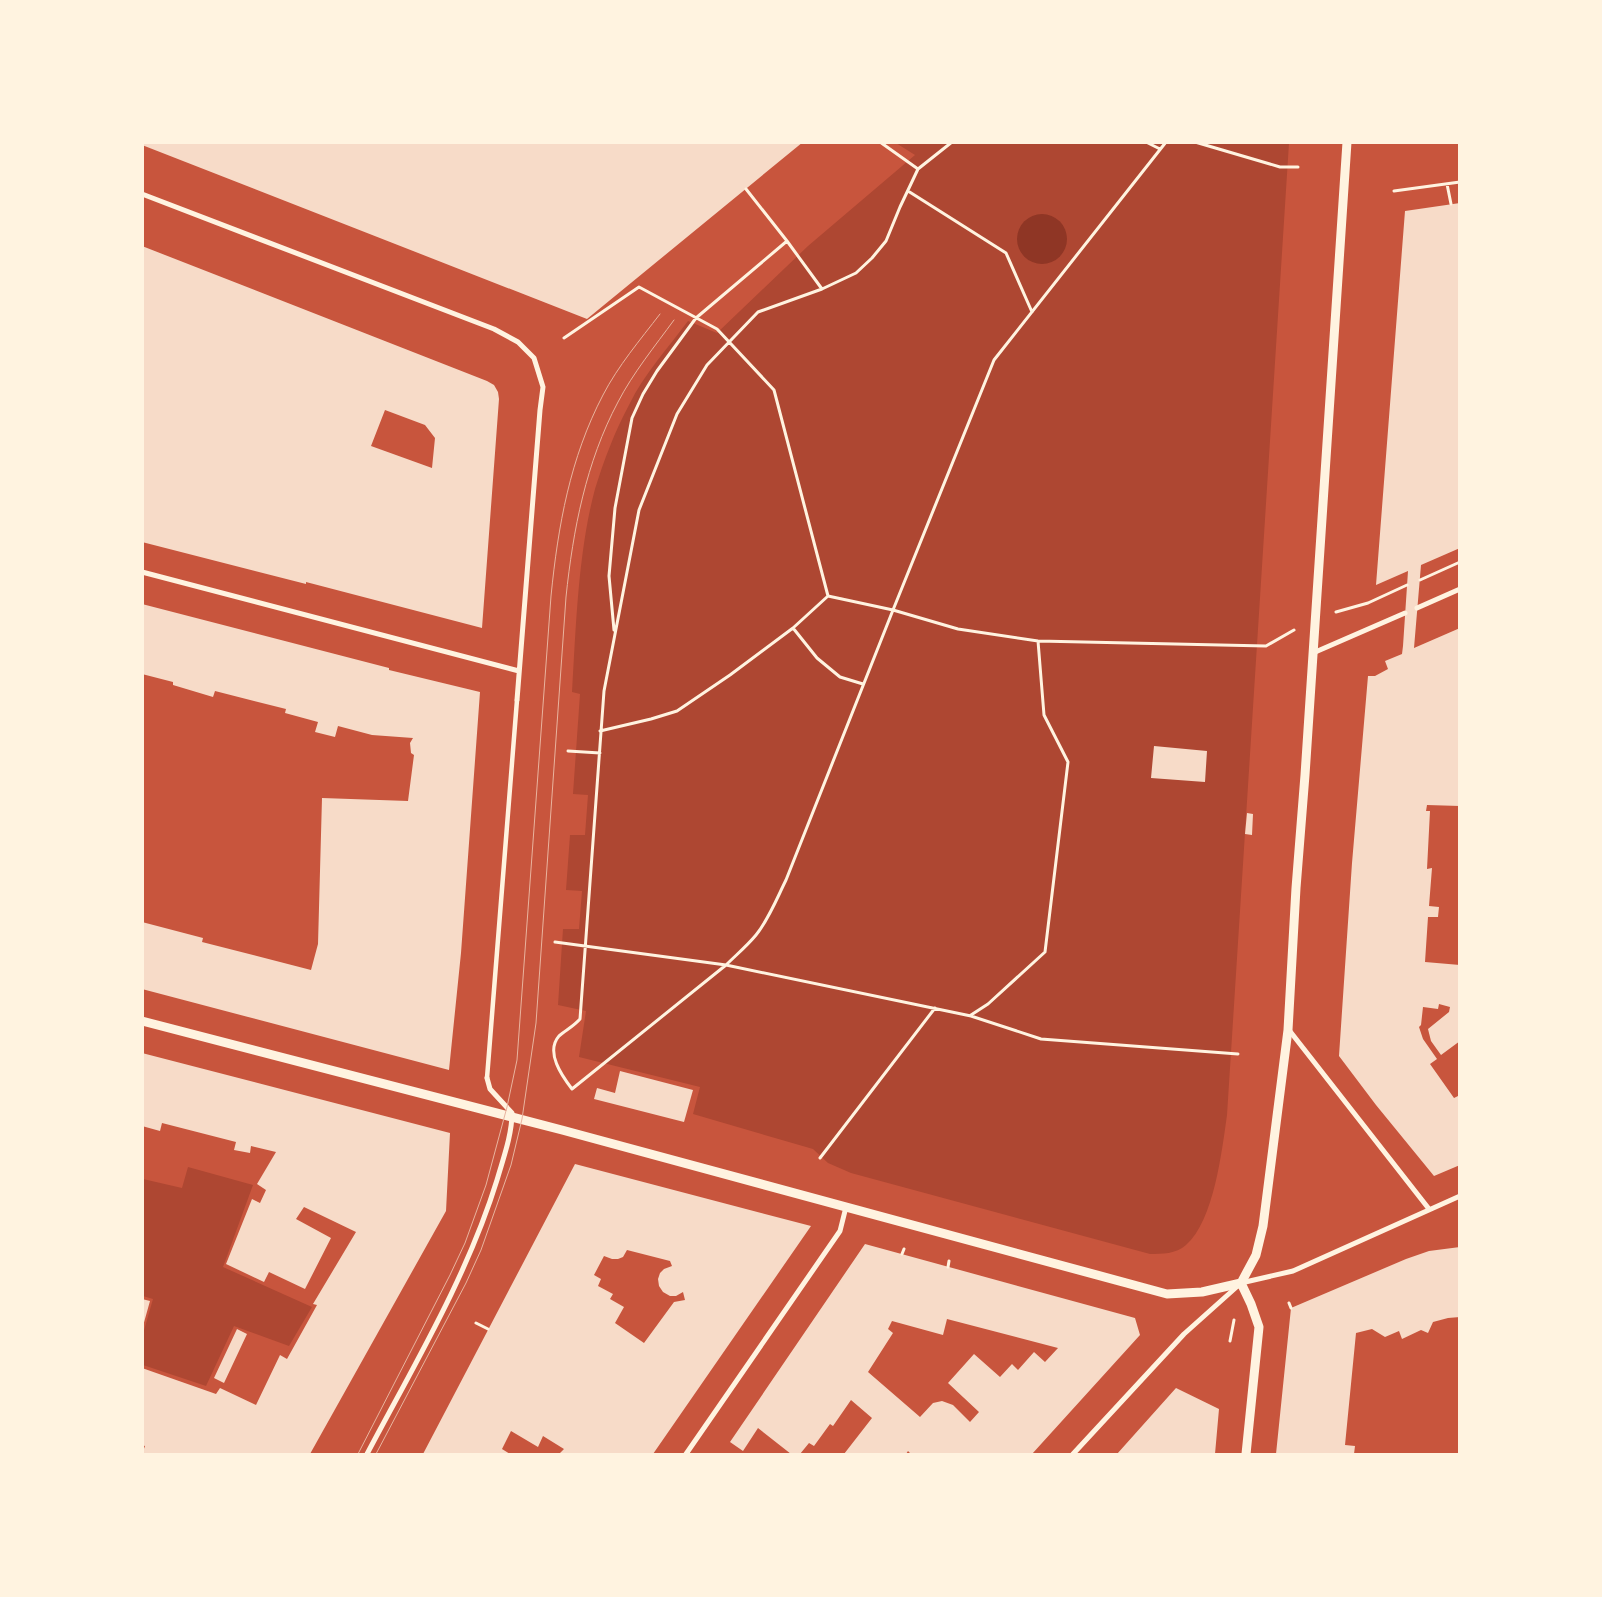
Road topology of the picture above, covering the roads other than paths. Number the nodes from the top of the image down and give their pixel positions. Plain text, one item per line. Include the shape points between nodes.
1 (1347, 142) edge
2 (142, 194) edge
3 (142, 572) edge
4 (1460, 589) edge
5 (1417, 608) dead end
6 (1405, 613) dead end
7 (1313, 653) junction
8 (519, 671) junction
9 (516, 700) joint
10 (142, 1021) edge
11 (1288, 1030) junction
12 (487, 1078) joint
13 (512, 1117) junction
14 (1460, 1196) edge
15 (846, 1207) junction
16 (1429, 1209) junction
17 (1241, 1283) junction
18 (367, 1454) edge
19 (686, 1454) edge
20 (1073, 1454) edge
21 (1246, 1454) edge

1 - 7 street
2 - 8 street via 494,329 518,342 534,358 544,386
3 - 8 street
4 - 5 street
6 - 7 street
7 - 11 street
8 - 9 street
9 - 12 street
10 - 13 street
11 - 16 street
11 - 17 street via 1263,1226 1256,1255
12 - 13 street via 490,1089
13 - 15 street
13 - 18 street via 497,1179 459,1280
14 - 16 street
15 - 17 street via 1167,1294 1202,1292
15 - 19 street via 840,1231
16 - 17 street via 1293,1271
17 - 20 street via 1184,1334
17 - 21 street via 1259,1327

